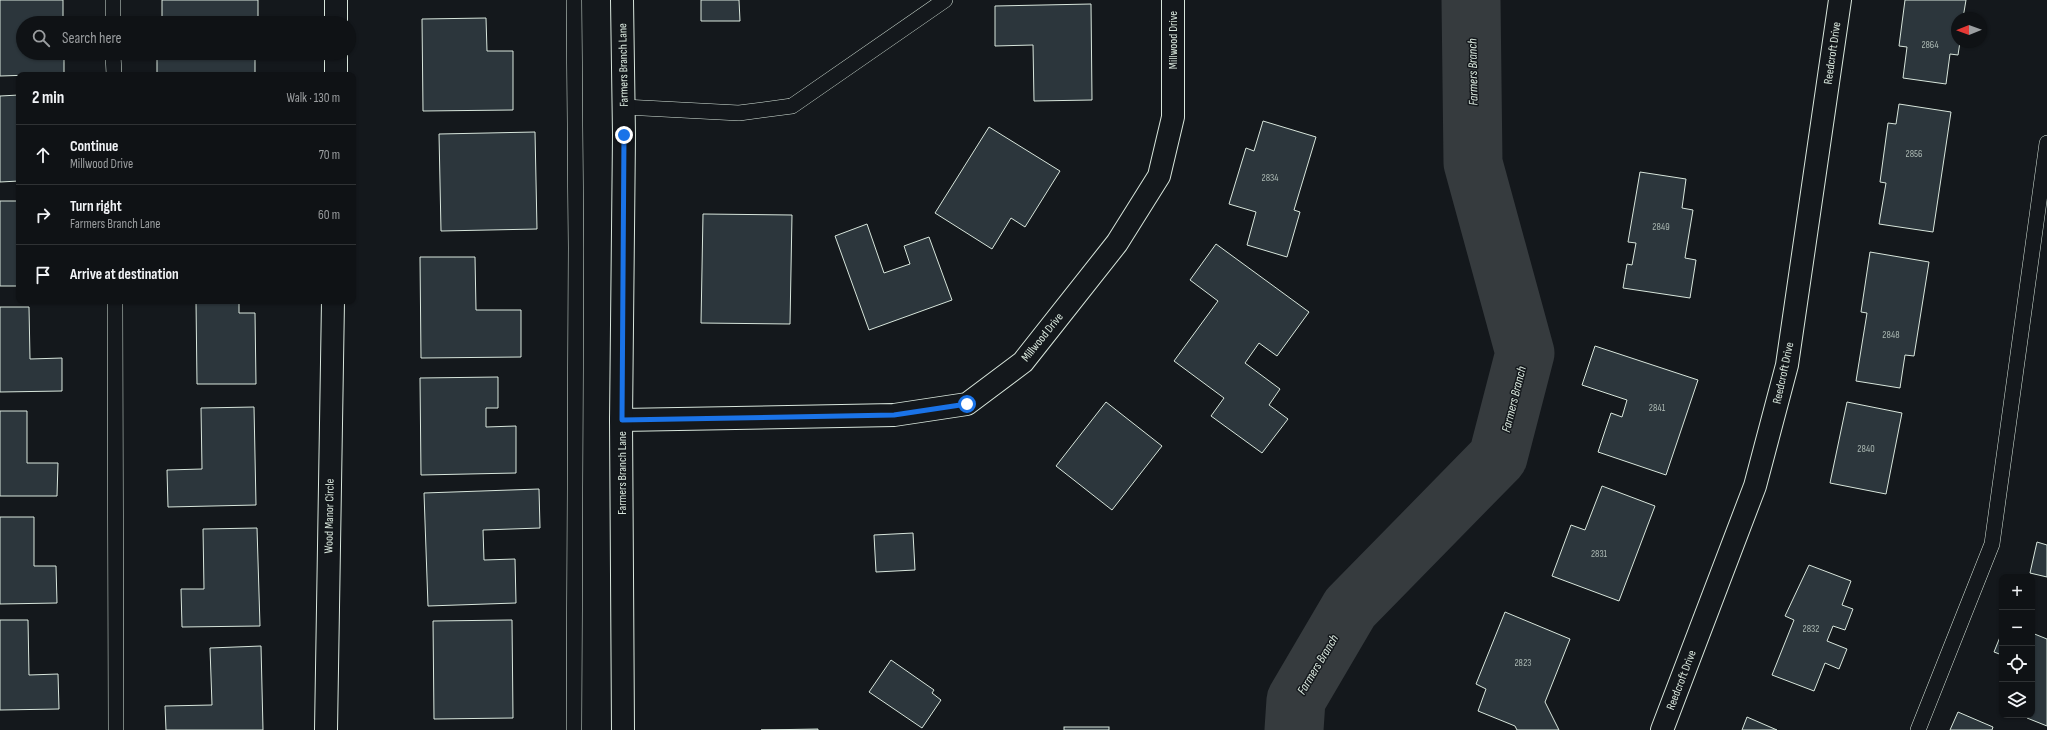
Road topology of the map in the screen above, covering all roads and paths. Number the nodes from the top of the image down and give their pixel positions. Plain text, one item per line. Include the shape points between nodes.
1 (113, 0) edge
2 (336, 0) edge
3 (574, 0) edge
4 (622, 0) edge
5 (945, 0) edge
6 (1173, 0) edge
7 (1840, 0) edge
8 (113, 16) edge
9 (336, 16) edge
10 (113, 60) edge
11 (336, 60) edge
12 (114, 72) edge
13 (336, 72) edge
14 (624, 107) junction
15 (2047, 143) edge
16 (114, 304) edge
17 (332, 304) edge
18 (622, 420) junction
19 (116, 730) edge
20 (326, 730) edge
21 (574, 730) edge
22 (623, 730) edge
23 (1662, 730) edge
24 (1918, 730) edge

1 - 8 lane
2 - 9 street
3 - 21 lane
4 - 14 street, Farmers Branch Lane
5 - 14 lane via 792,106 739,114
6 - 18 street, Millwood Drive via 1173,118 1158,176 1117,243 1017,367 967,404 894,415
7 - 23 street, Reedcroft Drive via 1787,365 1755,486
10 - 12 lane
11 - 13 street
14 - 18 street, Farmers Branch Lane
15 - 24 lane via 1992,544
16 - 19 lane
17 - 20 street, Wood Manor Circle
18 - 22 street, Farmers Branch Lane

